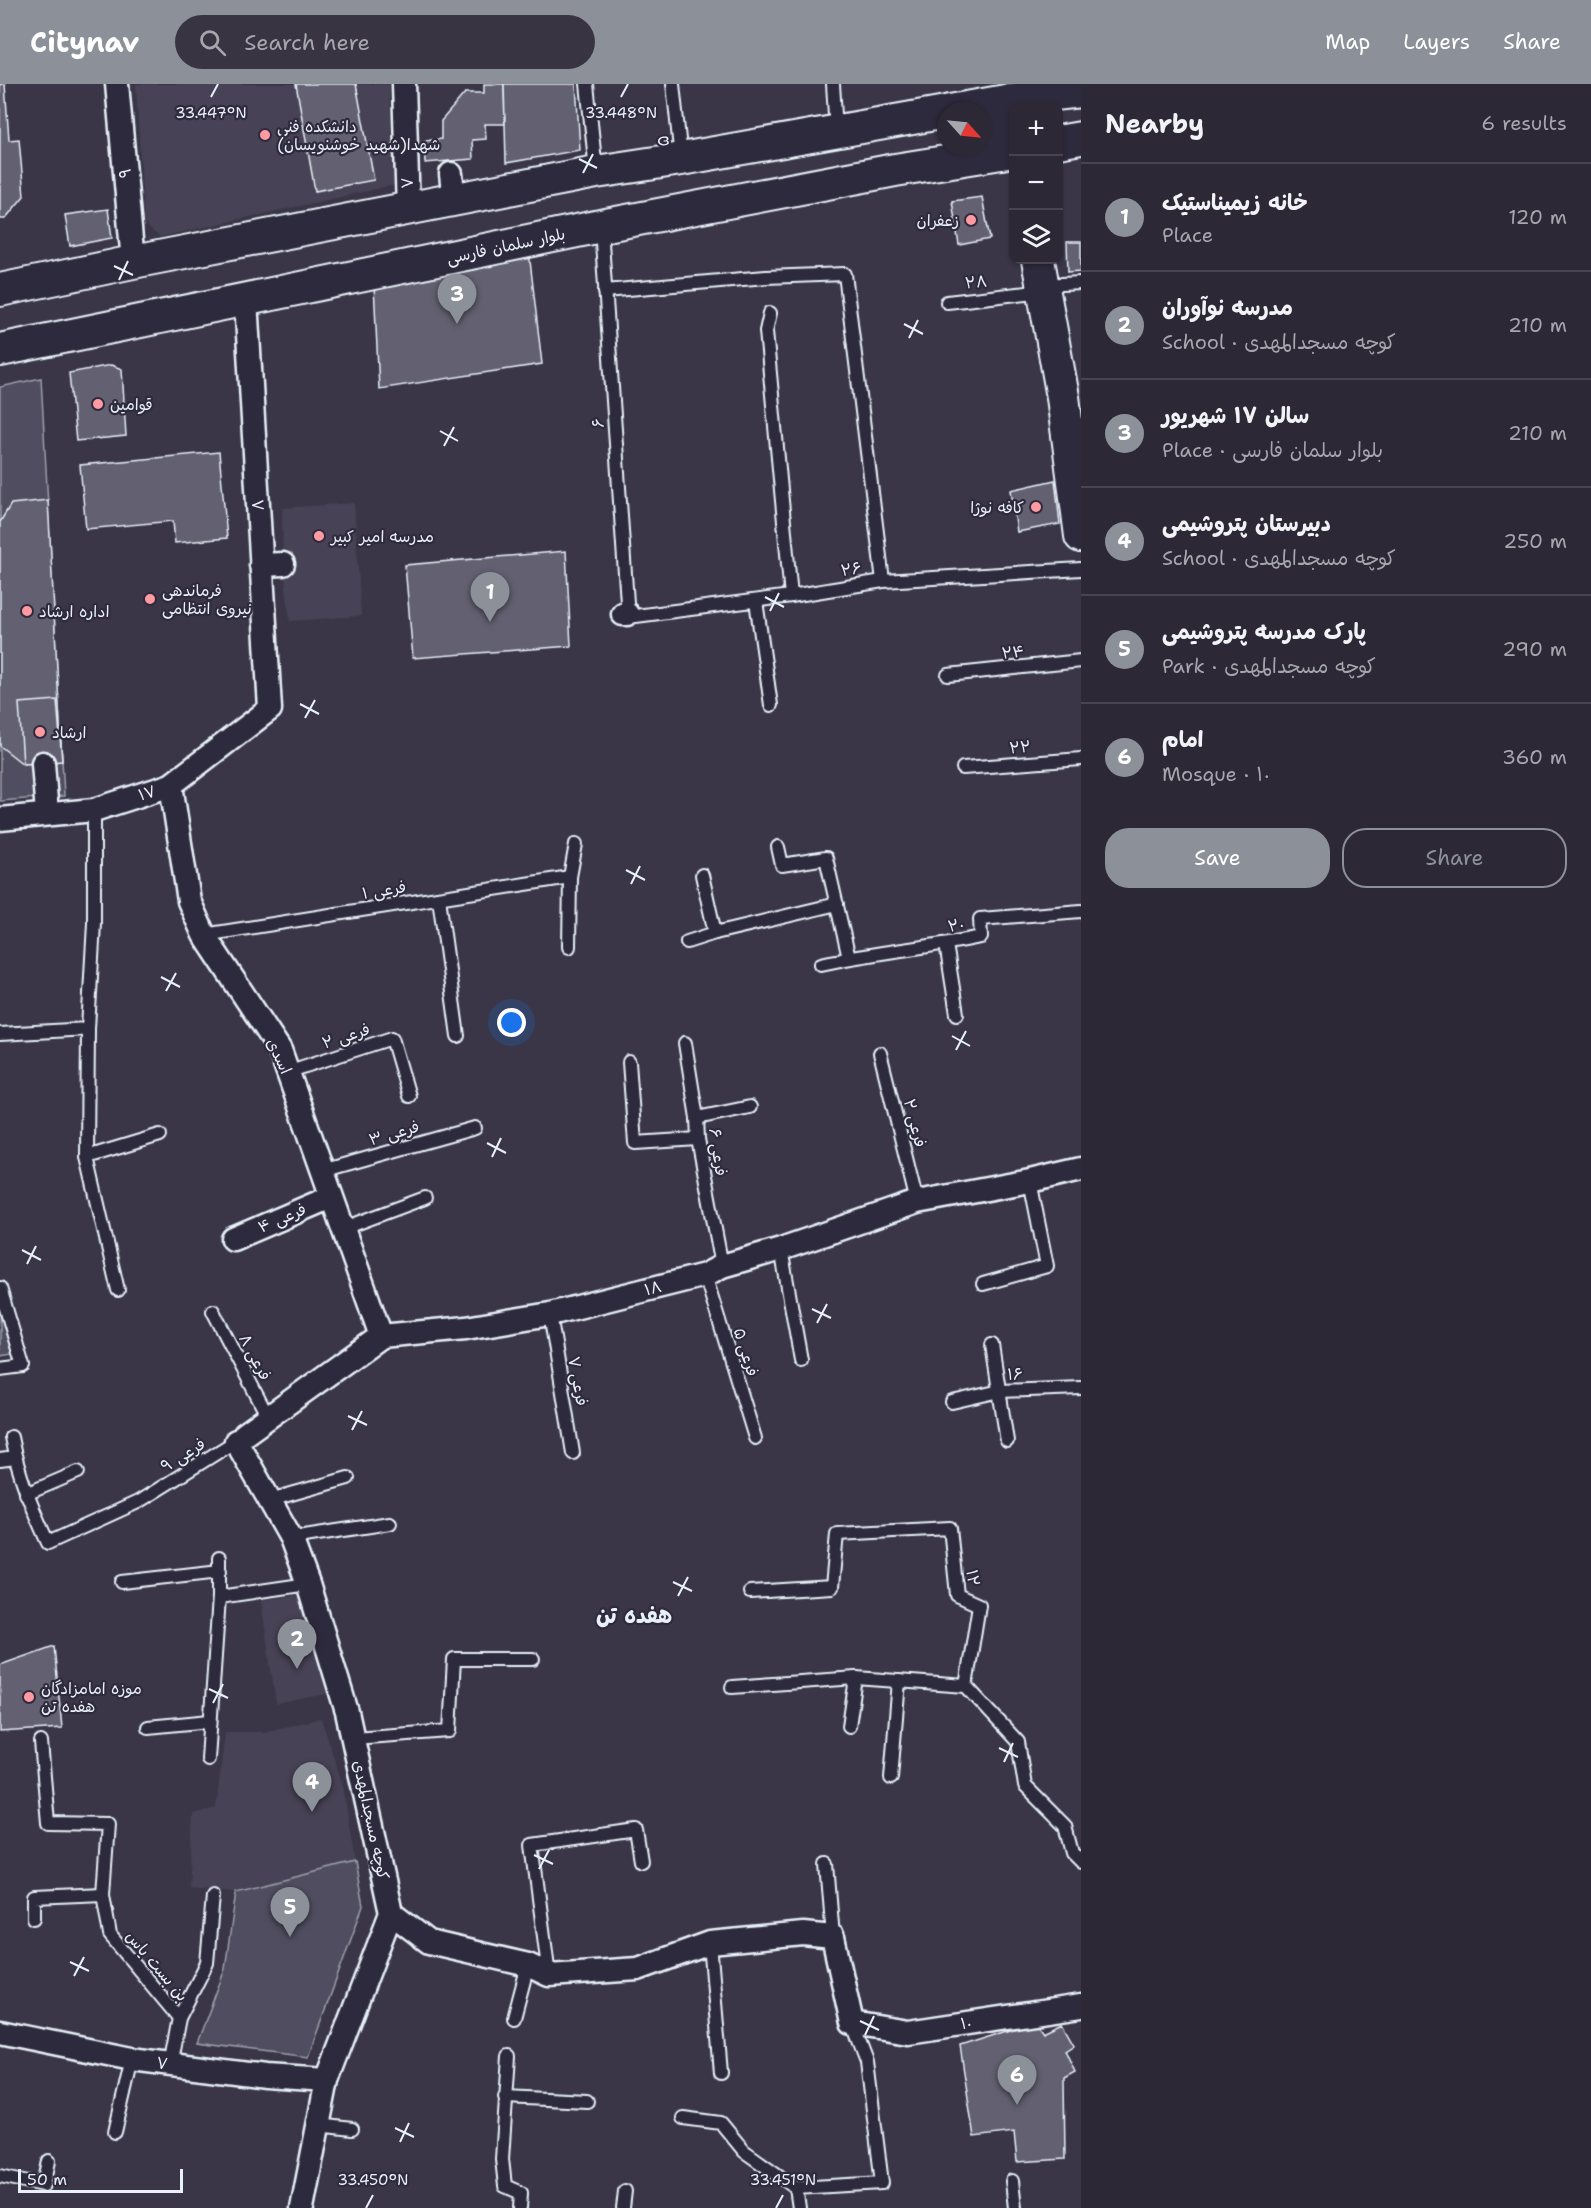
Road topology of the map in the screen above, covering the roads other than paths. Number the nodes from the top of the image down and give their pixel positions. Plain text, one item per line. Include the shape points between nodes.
1 (117, 84) edge
2 (404, 84) edge
3 (587, 84) edge
4 (674, 84) edge
5 (833, 84) edge
6 (1081, 92) edge
7 (1009, 100) junction
8 (991, 104) edge
9 (937, 115) edge
10 (836, 131) junction
11 (1081, 138) edge
12 (1063, 141) edge
13 (1009, 147) edge
14 (1009, 150) edge
15 (991, 152) edge
16 (948, 156) edge
17 (681, 159) junction
18 (596, 172) junction
19 (408, 210) junction
20 (601, 226) junction
21 (133, 262) junction
22 (1042, 279) edge
23 (1081, 284) edge
24 (0, 290) edge
25 (605, 291) junction
26 (246, 300) junction
27 (947, 302) dead end
28 (770, 313) dead end
29 (0, 350) edge
30 (1080, 523) edge
31 (1081, 569) edge
32 (883, 581) junction
33 (791, 596) junction
34 (756, 600) junction
35 (626, 615) joint
36 (1081, 661) edge
37 (948, 675) dead end
38 (771, 705) dead end
39 (270, 709) joint
40 (1081, 759) edge
41 (43, 763) dead end
42 (963, 768) dead end
43 (171, 785) junction
44 (94, 810) junction
45 (47, 814) junction
46 (0, 819) edge
47 (576, 844) dead end
48 (778, 847) dead end
49 (702, 874) dead end
50 (570, 877) junction
51 (439, 898) junction
52 (837, 904) junction
53 (1081, 911) edge
54 (715, 933) junction
55 (204, 935) junction
56 (687, 942) dead end
57 (946, 944) junction
58 (569, 947) dead end
59 (849, 958) junction
60 (821, 964) dead end
61 (957, 1014) dead end
62 (88, 1029) junction
63 (0, 1034) edge
64 (458, 1035) dead end
65 (685, 1043) dead end
66 (880, 1053) dead end
67 (629, 1062) dead end
68 (288, 1072) junction
69 (409, 1096) dead end
70 (750, 1107) dead end
71 (698, 1118) junction
72 (475, 1128) dead end
73 (160, 1135) dead end
74 (698, 1140) junction
75 (87, 1157) junction
76 (1081, 1168) edge
77 (322, 1171) junction
78 (1030, 1181) junction
79 (331, 1197) junction
80 (425, 1198) dead end
81 (917, 1202) junction
82 (342, 1229) junction
83 (233, 1239) dead end
84 (781, 1249) junction
85 (714, 1271) junction
86 (983, 1284) dead end
87 (0, 1288) edge
88 (118, 1290) dead end
89 (213, 1311) dead end
90 (550, 1314) junction
91 (381, 1336) junction
92 (992, 1345) dead end
93 (801, 1360) dead end
94 (0, 1369) edge
95 (1081, 1388) edge
96 (1000, 1391) junction
97 (952, 1402) dead end
98 (268, 1417) junction
99 (11, 1437) dead end
100 (240, 1437) junction
101 (755, 1438) dead end
102 (1007, 1441) dead end
103 (573, 1453) dead end
104 (15, 1458) junction
105 (0, 1460) edge
106 (78, 1472) dead end
107 (348, 1478) dead end
108 (26, 1494) junction
109 (270, 1500) junction
110 (390, 1523) dead end
111 (291, 1538) junction
112 (122, 1582) dead end
113 (308, 1584) junction
114 (750, 1593) dead end
115 (219, 1597) junction
116 (533, 1659) dead end
117 (856, 1678) junction
118 (899, 1681) junction
119 (966, 1686) junction
120 (732, 1687) dead end
121 (210, 1721) junction
122 (849, 1726) dead end
123 (148, 1727) dead end
124 (353, 1738) junction
125 (41, 1742) dead end
126 (208, 1759) dead end
127 (891, 1778) dead end
128 (642, 1861) dead end
129 (1081, 1862) edge
130 (827, 1864) dead end
131 (103, 1894) junction
132 (213, 1896) dead end
133 (391, 1912) junction
134 (34, 1918) dead end
135 (833, 1937) junction
136 (710, 1943) junction
137 (538, 1970) junction
138 (1081, 2006) edge
139 (179, 2018) junction
140 (514, 2018) dead end
141 (852, 2023) junction
142 (0, 2032) edge
143 (509, 2056) dead end
144 (132, 2059) junction
145 (170, 2065) junction
146 (721, 2073) dead end
147 (327, 2080) junction
148 (505, 2097) junction
149 (587, 2101) dead end
150 (683, 2118) dead end
151 (318, 2125) junction
152 (352, 2129) dead end
153 (115, 2132) dead end
154 (49, 2161) dead end
155 (0, 2176) edge
156 (1012, 2181) dead end
157 (796, 2188) junction
158 (625, 2191) dead end
159 (302, 2208) edge
160 (520, 2208) edge
161 (623, 2208) edge
162 (799, 2208) edge
163 (1015, 2208) edge

1 - 21 street, ۹
2 - 19 street, ۷
3 - 18 lane
4 - 17 lane, ۵
5 - 10 lane
6 - 7 main road
7 - 8 main road
7 - 13 main road via 998,113 996,129
9 - 10 main road
10 - 17 main road
11 - 12 main road
14 - 15 main road, بلوار سلمان فارسی
16 - 20 main road, بلوار سلمان فارسی via 895,170
17 - 18 main road
18 - 19 main road via 453,187
19 - 21 main road
20 - 25 lane, ۶
20 - 26 main road, بلوار سلمان فارسی via 466,260
21 - 24 main road
22 - 23 lane, ۲۸
22 - 27 lane, ۲۸
22 - 30 main road
25 - 32 lane via 845,273
25 - 35 lane, ۶
26 - 29 main road, بلوار سلمان فارسی
26 - 39 street, ۸ via 272,565
28 - 33 lane via 766,331
31 - 32 lane, ۲۶
32 - 33 lane, ۲۶
33 - 34 lane, ۲۶
34 - 35 lane, ۲۶
34 - 38 lane
36 - 37 lane, ۲۴
39 - 43 street, ۱۷
40 - 42 lane, ۲۲
41 - 45 street
43 - 44 street, ۱۷
43 - 55 street, اسدی via 189,901
44 - 45 street, ۱۷
44 - 62 lane via 94,922
45 - 46 street, ۱۷
47 - 50 lane
48 - 52 lane via 782,865 826,858
49 - 54 lane
50 - 51 lane, فرعی ۱
50 - 58 lane
51 - 55 lane, فرعی ۱
51 - 64 lane
52 - 54 lane
52 - 59 lane
53 - 57 lane, ۲۰ via 980,920 981,937
54 - 56 lane
55 - 68 street, اسدی via 280,1050
57 - 59 lane, ۲۰
57 - 61 lane
59 - 60 lane, ۲۰
62 - 63 lane
62 - 75 lane
65 - 71 lane, فرعی ۶
66 - 81 lane, فرعی ۲
67 - 74 lane via 635,1143
68 - 69 lane, فرعی ۲ via 392,1038
68 - 77 street, اسدی
70 - 71 lane
71 - 74 lane, فرعی ۶
72 - 77 lane, فرعی ۳
73 - 75 lane
74 - 85 lane, فرعی ۶
75 - 88 lane
76 - 78 street, ۱۸
77 - 79 street, اسدی
78 - 81 street, ۱۸
78 - 86 lane via 1047,1266
79 - 82 street, اسدی
79 - 83 street, فرعی ۴
80 - 82 lane
81 - 84 street, ۱۸
82 - 91 street, اسدی
84 - 85 street, ۱۸
84 - 93 lane
85 - 90 street, ۱۸
85 - 101 lane, فرعی ۵
87 - 94 lane via 23,1366
89 - 98 lane, فرعی ۸
90 - 91 street, ۱۸ via 466,1328
90 - 103 lane, فرعی ۷
91 - 98 street
92 - 96 lane
95 - 96 lane, ۱۶
96 - 97 lane, ۱۶
96 - 102 lane
98 - 100 street
99 - 104 lane
100 - 108 lane, فرعی ۹ via 138,1502 48,1543
100 - 109 street, کوچه مسجدالمهدی
104 - 105 lane
104 - 108 lane
106 - 108 lane
107 - 109 lane
109 - 111 street, کوچه مسجدالمهدی
110 - 111 lane
111 - 113 street, کوچه مسجدالمهدی
112 - 115 lane via 219,1564
113 - 115 lane
113 - 124 street, کوچه مسجدالمهدی via 320,1642
114 - 119 lane, ۱۲ via 832,1587 837,1534 950,1528 957,1594 979,1605
115 - 121 lane
116 - 124 lane via 454,1659 450,1731
117 - 118 lane
117 - 120 lane
117 - 122 lane
118 - 119 lane
118 - 127 lane
119 - 129 lane via 1018,1742 1026,1786 1065,1826 1072,1853
121 - 123 lane
121 - 126 lane
124 - 133 street, کوچه مسجدالمهدی via 353,1784
125 - 131 lane, بن بست یاس via 48,1823 108,1824
128 - 137 lane via 636,1830 532,1845
130 - 135 lane
131 - 134 lane via 34,1897
131 - 139 lane, بن بست یاس via 110,1935
132 - 139 lane, بن بست یاس via 207,1964
133 - 137 street via 429,1942
133 - 147 street
135 - 136 street via 803,1934
135 - 141 street
136 - 137 street via 638,1969
136 - 146 lane
137 - 140 lane
138 - 141 street, ۱۰ via 908,2032
139 - 145 lane, بن بست یاس
141 - 157 lane via 867,2062 882,2183
142 - 144 street, ۷
143 - 148 lane
144 - 145 street, ۷
144 - 153 lane
145 - 147 street, ۷
147 - 151 street
148 - 149 lane
148 - 160 lane via 505,2186 521,2193
150 - 157 lane via 721,2123 744,2151
151 - 152 lane
151 - 159 street
154 - 155 lane via 44,2185
156 - 163 lane
157 - 162 lane
158 - 161 lane

